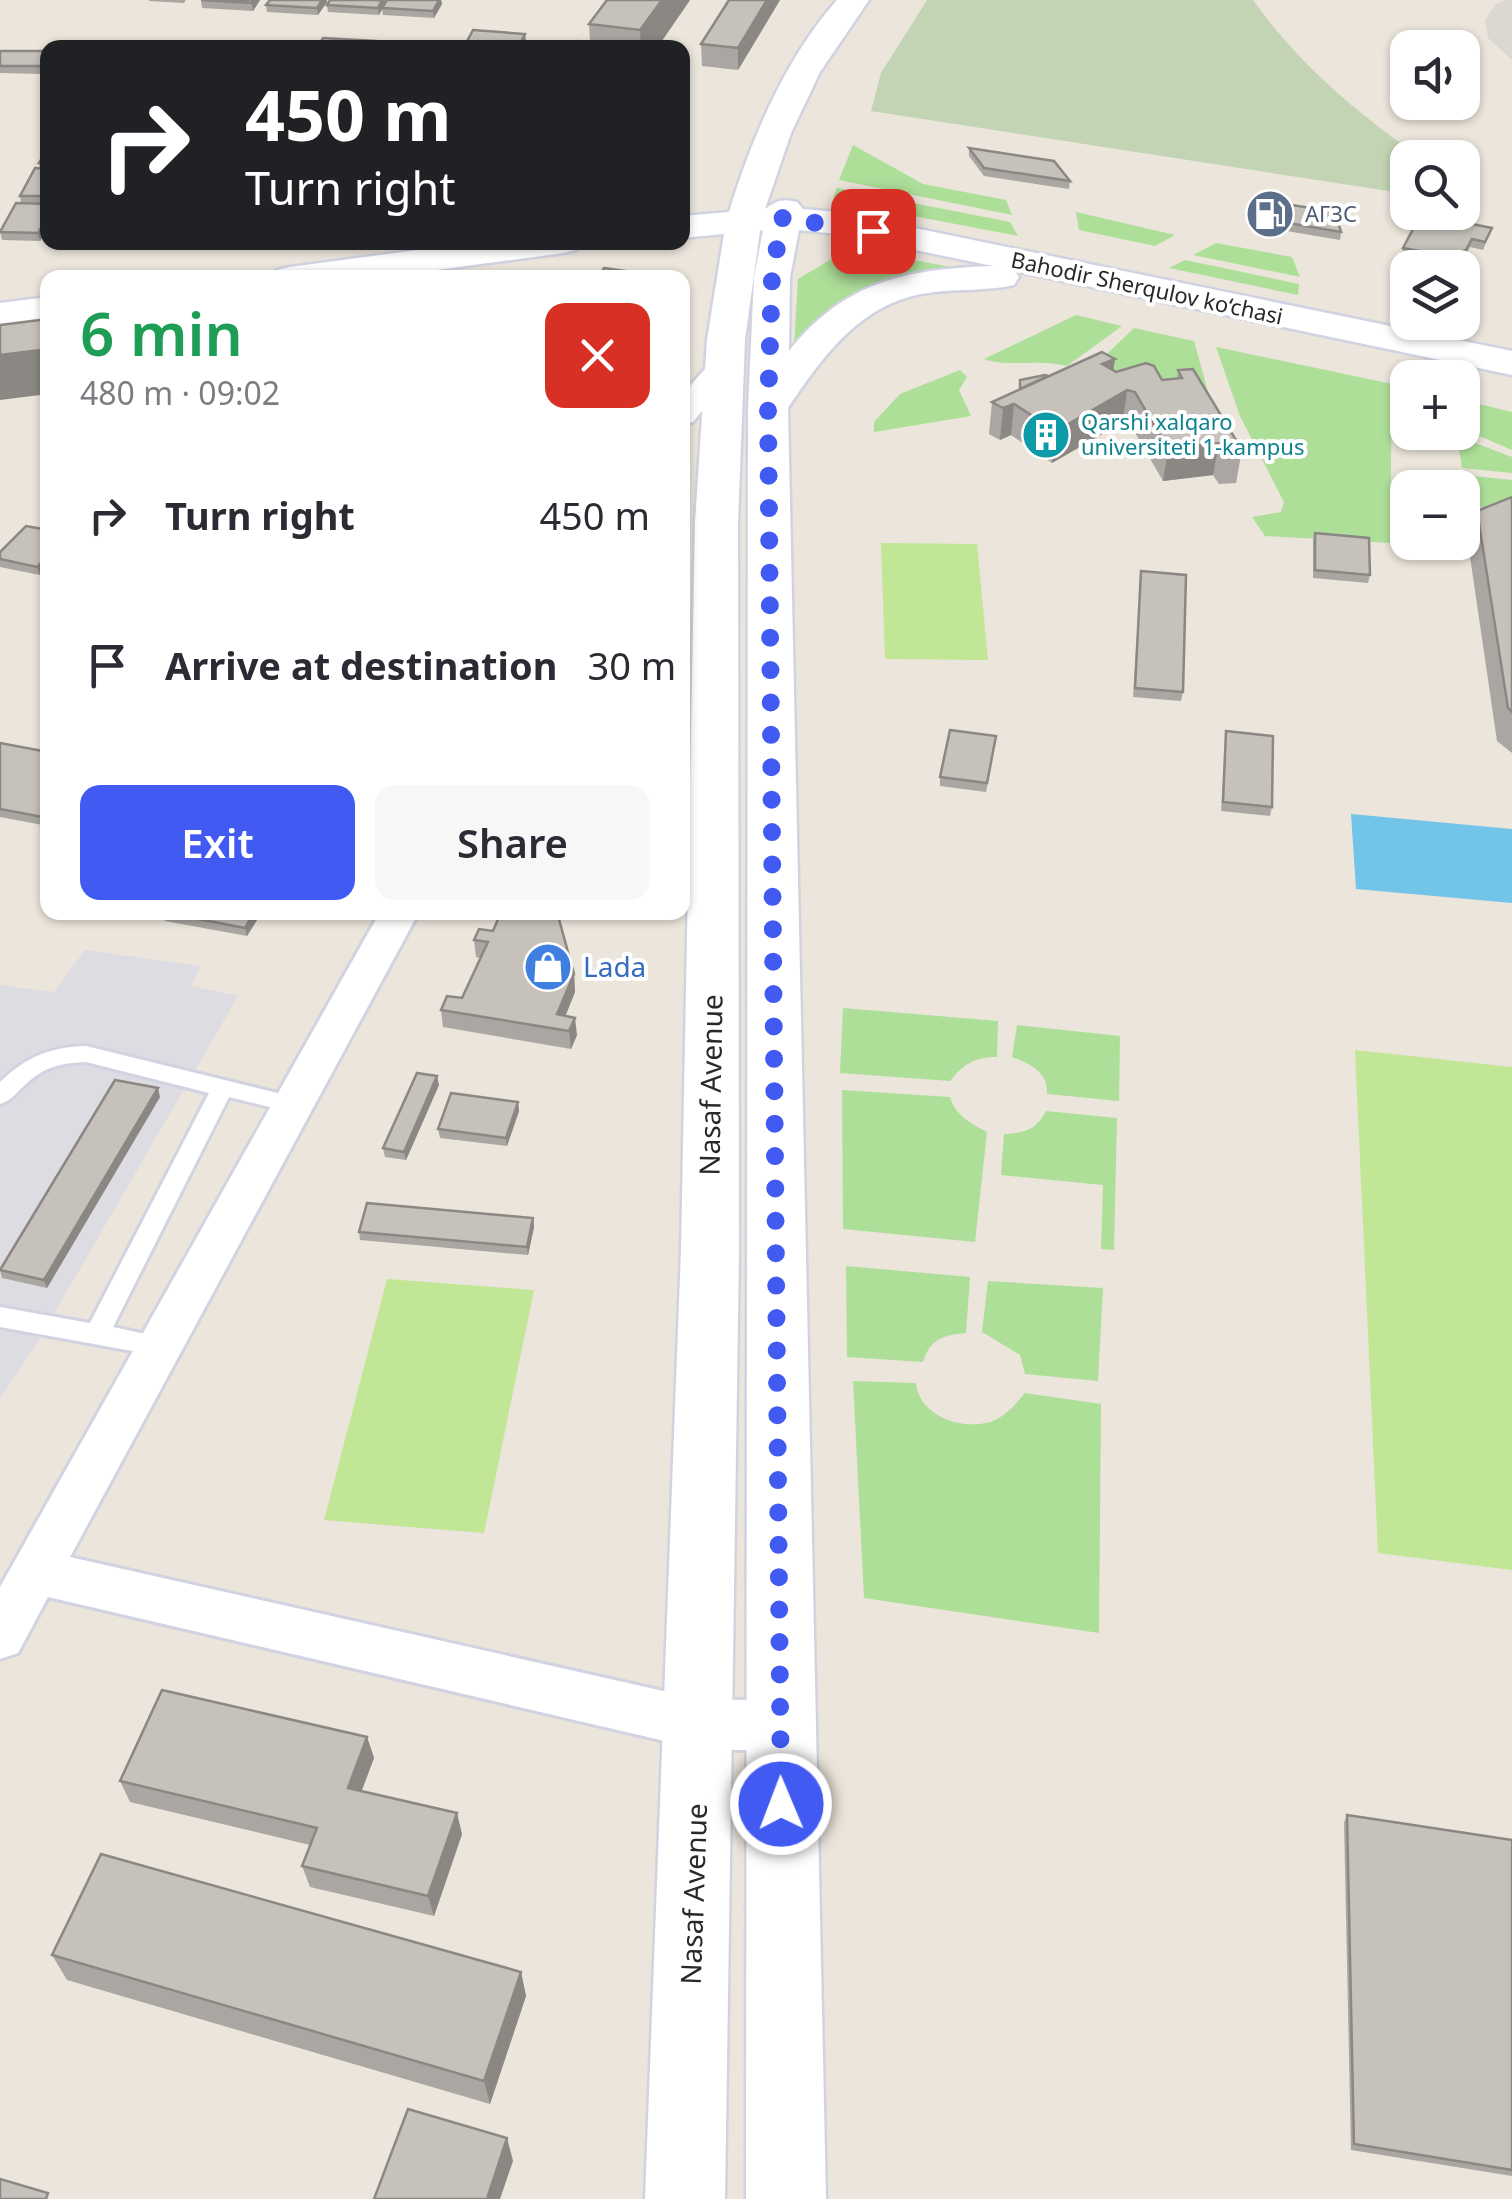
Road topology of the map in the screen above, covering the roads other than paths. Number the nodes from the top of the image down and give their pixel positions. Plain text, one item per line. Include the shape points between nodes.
1 (854, 0) edge
2 (894, 0) edge
3 (763, 218) junction
4 (690, 226) edge
5 (502, 250) edge
6 (351, 270) edge
7 (1092, 277) junction
8 (40, 309) edge
9 (0, 314) edge
10 (1512, 363) edge
11 (722, 368) junction
12 (690, 406) edge
13 (768, 408) junction
14 (396, 920) edge
15 (223, 1088) junction
16 (0, 1096) edge
17 (294, 1104) junction
18 (0, 1317) edge
19 (97, 1334) junction
20 (160, 1346) junction
21 (36, 1572) junction
22 (0, 1636) edge
23 (699, 1724) junction
24 (780, 1726) junction
25 (685, 2199) edge
26 (786, 2199) edge

1 - 3 main road, Nasaf Avenue via 815,51 758,179
2 - 3 main road, Nasaf Avenue via 845,69
3 - 4 main road, Bahodir Sherqulov ko‘chasi
3 - 7 main road, Bahodir Sherqulov ko‘chasi via 837,223
3 - 11 main road, Nasaf Avenue
3 - 13 main road, Nasaf Avenue via 772,277
5 - 6 main road
7 - 10 main road, Bahodir Sherqulov ko‘chasi
7 - 13 main road via 951,277 885,290 846,310
8 - 9 main road
11 - 12 street
11 - 23 main road, Nasaf Avenue
13 - 24 main road, Nasaf Avenue
14 - 17 street
15 - 16 lane via 86,1054 57,1054 30,1065
15 - 17 lane
15 - 19 lane
17 - 20 street
18 - 19 lane
19 - 20 lane
20 - 21 street
21 - 22 street
21 - 23 street
23 - 24 street
23 - 25 main road, Nasaf Avenue
24 - 26 main road, Nasaf Avenue

